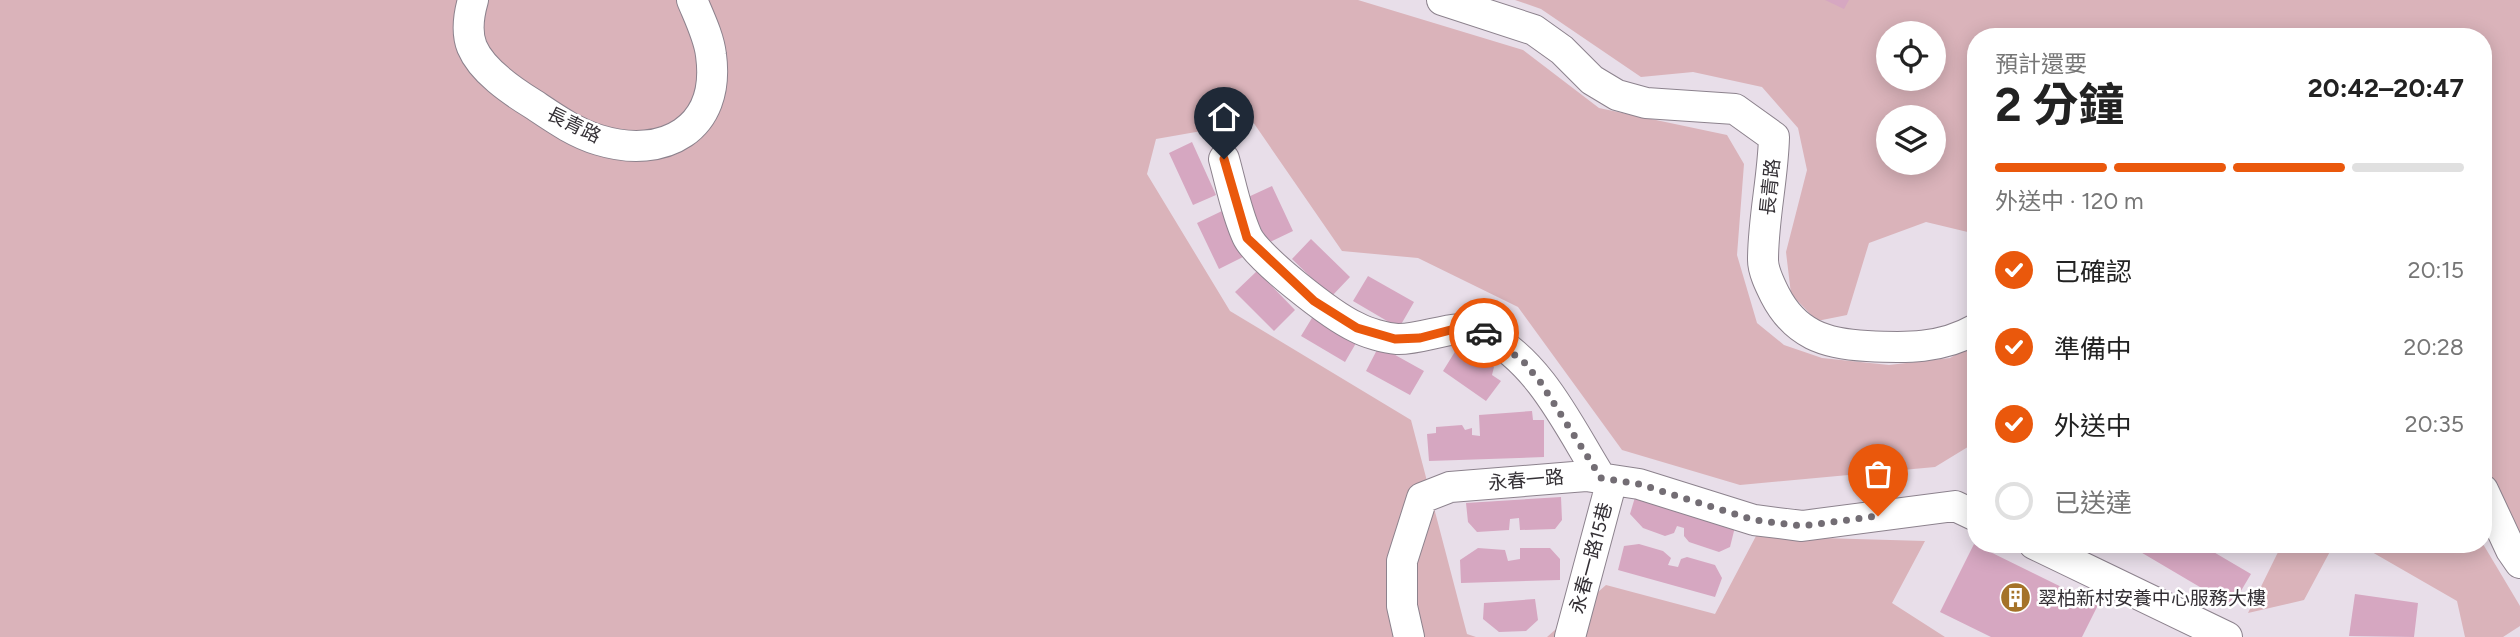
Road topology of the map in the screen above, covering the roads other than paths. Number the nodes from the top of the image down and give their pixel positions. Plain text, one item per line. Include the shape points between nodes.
1 (473, 0) edge
2 (692, 0) edge
3 (1442, 0) edge
4 (1224, 159) dead end
5 (1967, 335) edge
6 (1606, 479) junction
7 (2492, 509) edge
8 (1967, 512) edge
9 (2053, 553) edge
10 (2520, 563) edge
11 (1409, 637) edge
12 (1570, 637) edge
13 (2227, 637) edge

1 - 2 street, 長青路 via 468,16 471,46 514,93 570,128 638,147 680,137 694,126 710,94 711,53
3 - 5 street, 長青路 via 1534,30 1592,80 1617,95 1646,103 1735,109 1774,137 1763,263 1775,296 1794,325 1817,337 1850,345 1904,348 1935,345
4 - 6 street via 1247,238 1314,301 1357,328 1395,339 1462,327 1483,333 1523,361
6 - 8 street, 永春一路 via 1639,484 1754,520 1802,526 1955,506
6 - 11 street, 永春一路 via 1541,478 1450,487 1422,498 1402,561 1402,606
6 - 12 street, 永春一路15巷
7 - 10 street
9 - 13 street

